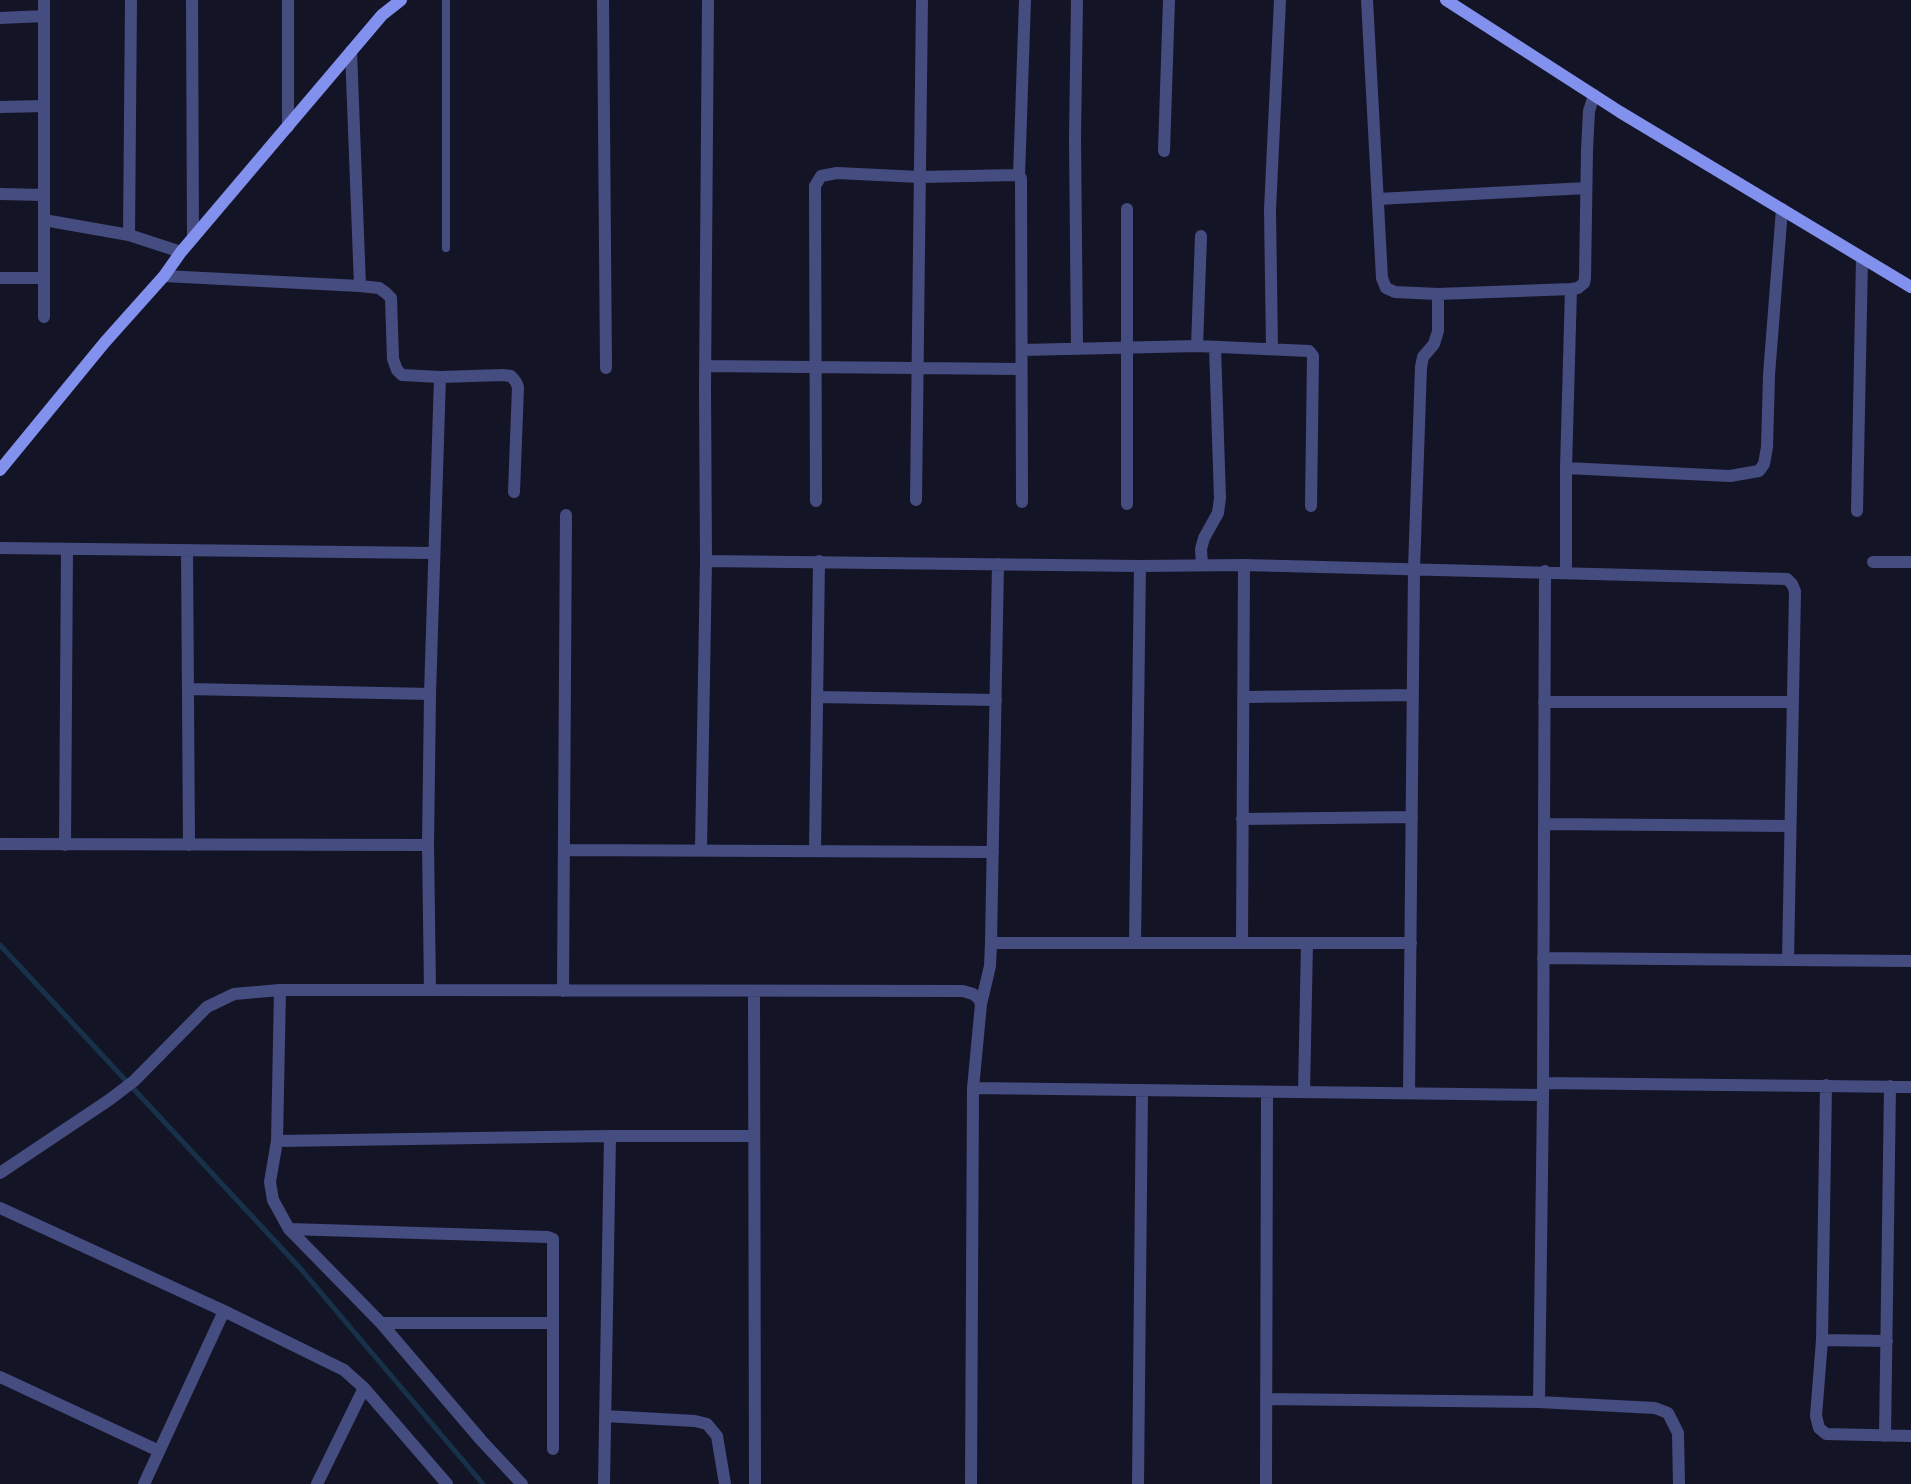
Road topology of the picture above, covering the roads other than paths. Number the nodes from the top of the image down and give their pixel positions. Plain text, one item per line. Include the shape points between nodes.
1 (44, 0) edge
2 (131, 0) edge
3 (192, 0) edge
4 (288, 0) edge
5 (400, 0) edge
6 (446, 0) edge
7 (603, 0) edge
8 (708, 0) edge
9 (922, 0) edge
10 (1025, 0) edge
11 (1077, 0) edge
12 (1169, 0) edge
13 (1280, 0) edge
14 (1367, 0) edge
15 (1446, 0) edge
16 (44, 16) junction
17 (0, 18) edge
18 (351, 51) junction
19 (1594, 95) junction
20 (44, 106) junction
21 (0, 107) edge
22 (288, 127) junction
23 (1164, 151) dead end
24 (1019, 176) junction
25 (920, 177) junction
26 (1586, 188) junction
27 (0, 195) edge
28 (44, 195) junction
29 (1378, 199) junction
30 (1127, 209) dead end
31 (1782, 209) junction
32 (44, 220) junction
33 (129, 235) junction
34 (1201, 236) dead end
35 (193, 238) junction
36 (446, 248) dead end
37 (181, 252) junction
38 (1862, 258) junction
39 (164, 276) junction
40 (0, 278) edge
41 (44, 278) junction
42 (360, 286) junction
43 (1911, 287) edge
44 (1571, 289) junction
45 (1438, 294) junction
46 (44, 317) dead end
47 (1197, 346) junction
48 (1127, 347) junction
49 (1215, 347) junction
50 (1077, 348) junction
51 (1272, 349) junction
52 (1022, 350) junction
53 (705, 366) junction
54 (817, 366) junction
55 (606, 368) dead end
56 (918, 369) junction
57 (1022, 369) junction
58 (440, 377) junction
59 (1566, 468) junction
60 (0, 470) edge
61 (514, 492) dead end
62 (916, 500) dead end
63 (816, 501) dead end
64 (1022, 502) dead end
65 (1128, 504) dead end
66 (1311, 506) dead end
67 (1857, 511) dead end
68 (567, 515) dead end
69 (0, 548) edge
70 (67, 549) junction
71 (187, 550) junction
72 (434, 553) junction
73 (706, 561) junction
74 (819, 561) junction
75 (1873, 562) dead end
76 (1911, 562) edge
77 (998, 564) junction
78 (1202, 564) junction
79 (1244, 565) junction
80 (1140, 566) junction
81 (1414, 568) junction
82 (1545, 572) junction
83 (1566, 572) junction
84 (188, 689) junction
85 (430, 694) junction
86 (1413, 695) junction
87 (817, 697) junction
88 (1243, 697) junction
89 (996, 700) junction
90 (1544, 702) junction
91 (1792, 702) junction
92 (1412, 817) junction
93 (1242, 819) junction
94 (1544, 824) junction
95 (1790, 826) junction
96 (0, 844) edge
97 (65, 845) junction
98 (189, 845) junction
99 (428, 845) junction
100 (701, 849) junction
101 (564, 850) junction
102 (815, 850) junction
103 (993, 852) junction
104 (992, 943) junction
105 (1135, 943) junction
106 (1242, 943) junction
107 (1307, 943) junction
108 (1411, 943) junction
109 (1543, 958) junction
110 (1788, 960) junction
111 (1911, 961) edge
112 (280, 990) junction
113 (430, 990) junction
114 (563, 991) junction
115 (754, 992) junction
116 (981, 1005) junction
117 (1826, 1086) junction
118 (1890, 1086) junction
119 (1911, 1087) edge
120 (973, 1088) junction
121 (1543, 1089) junction
122 (1142, 1090) junction
123 (1267, 1092) junction
124 (1304, 1092) junction
125 (1409, 1094) junction
126 (610, 1136) junction
127 (754, 1136) junction
128 (277, 1141) junction
129 (0, 1173) edge
130 (0, 1208) edge
131 (289, 1229) junction
132 (224, 1311) junction
133 (381, 1323) junction
134 (553, 1323) junction
135 (1822, 1340) junction
136 (1887, 1341) junction
137 (0, 1377) edge
138 (364, 1388) junction
139 (1266, 1399) junction
140 (1539, 1402) junction
141 (605, 1416) junction
142 (1885, 1436) junction
143 (1911, 1436) edge
144 (553, 1449) dead end
145 (159, 1451) junction
146 (144, 1484) edge
147 (317, 1484) edge
148 (447, 1484) edge
149 (522, 1484) edge
150 (604, 1484) edge
151 (724, 1484) edge
152 (755, 1484) edge
153 (971, 1484) edge
154 (1138, 1484) edge
155 (1266, 1484) edge
156 (1679, 1484) edge

1 - 16 street
2 - 33 street
3 - 35 street
4 - 22 street
5 - 18 street
6 - 36 lane
7 - 55 street
8 - 53 street
9 - 25 street
10 - 24 street
11 - 50 street
12 - 23 street
13 - 51 street via 1270,210
14 - 29 street
15 - 19 street
16 - 17 street
16 - 20 street
18 - 22 street
18 - 42 street
19 - 26 street via 1589,111
19 - 31 street
20 - 21 street
20 - 28 street
22 - 35 street
24 - 25 street
24 - 52 street via 1023,181
25 - 54 street via 837,173 821,176 815,186
25 - 56 street
26 - 29 street
26 - 44 street via 1585,278 1578,288
27 - 28 street
28 - 32 street
29 - 45 street via 1382,278 1386,288 1402,293
30 - 48 street
31 - 38 street
31 - 59 street via 1767,447 1759,471 1730,476
32 - 33 street
32 - 41 street
33 - 37 street
34 - 47 street
35 - 37 street
37 - 39 street
38 - 43 street
38 - 67 street
39 - 42 street
39 - 60 street
40 - 41 street
41 - 46 street
42 - 58 street via 379,288 391,298 393,359 402,375
44 - 45 street
44 - 59 street
45 - 81 street via 1438,331 1421,367
47 - 48 street
47 - 49 street
48 - 50 street
48 - 65 street
49 - 51 street
49 - 78 street via 1220,498 1218,513 1201,549
50 - 52 street
51 - 66 street via 1309,351 1313,356
52 - 57 street
53 - 54 street
53 - 73 street
54 - 56 street
54 - 63 street
56 - 57 street
56 - 62 street
57 - 64 street
58 - 61 street via 503,375 516,382
58 - 72 street
59 - 83 street
68 - 101 street
69 - 70 street
70 - 71 street
70 - 97 street
71 - 72 street
71 - 84 street
72 - 85 street
73 - 74 street
73 - 100 street
74 - 77 street
74 - 87 street
75 - 76 street
77 - 80 street
77 - 89 street
78 - 79 street
78 - 80 street
79 - 81 street
79 - 88 street
80 - 105 street
81 - 82 street
81 - 86 street
82 - 83 street
82 - 90 street
83 - 91 street via 1787,579 1794,591
84 - 85 street
84 - 98 street
85 - 99 street
86 - 88 street
86 - 92 street
87 - 89 street
87 - 102 street
88 - 93 street
89 - 103 street
90 - 91 street
90 - 94 street
91 - 95 street
92 - 93 street
92 - 108 street
93 - 106 street
94 - 95 street
94 - 109 street
95 - 110 street
96 - 97 street
97 - 98 street
98 - 99 street
99 - 113 street
100 - 101 street
100 - 102 street
101 - 114 street
102 - 103 street
103 - 104 street
104 - 105 street
104 - 116 street
105 - 106 street
106 - 107 street
107 - 108 street
107 - 124 street
108 - 125 street
109 - 110 street
109 - 121 street
110 - 111 street
112 - 113 street
112 - 128 street
112 - 129 street via 234,994 207,1007 134,1080
113 - 114 street
114 - 115 street
115 - 116 street via 963,991 974,994
115 - 127 street
116 - 120 street
117 - 118 street
117 - 121 street
117 - 135 street
118 - 119 street
118 - 136 street
120 - 122 street
120 - 153 street
121 - 125 street
121 - 140 street
122 - 123 street
122 - 154 street
123 - 124 street
123 - 139 street
124 - 125 street
126 - 127 street
126 - 128 street
126 - 141 street
127 - 152 street
128 - 131 street via 270,1182 273,1200
130 - 132 street
131 - 133 street
131 - 134 street via 551,1238
132 - 138 street via 344,1370
132 - 145 street
133 - 134 street
133 - 149 street
134 - 144 street
135 - 136 street
135 - 142 street via 1816,1416 1819,1428 1826,1434
136 - 142 street
137 - 145 street
138 - 147 street
138 - 148 street
139 - 140 street
139 - 155 street
140 - 156 street via 1655,1408 1668,1413 1678,1433
141 - 150 street
141 - 151 street via 707,1424 717,1436
142 - 143 street
145 - 146 street

